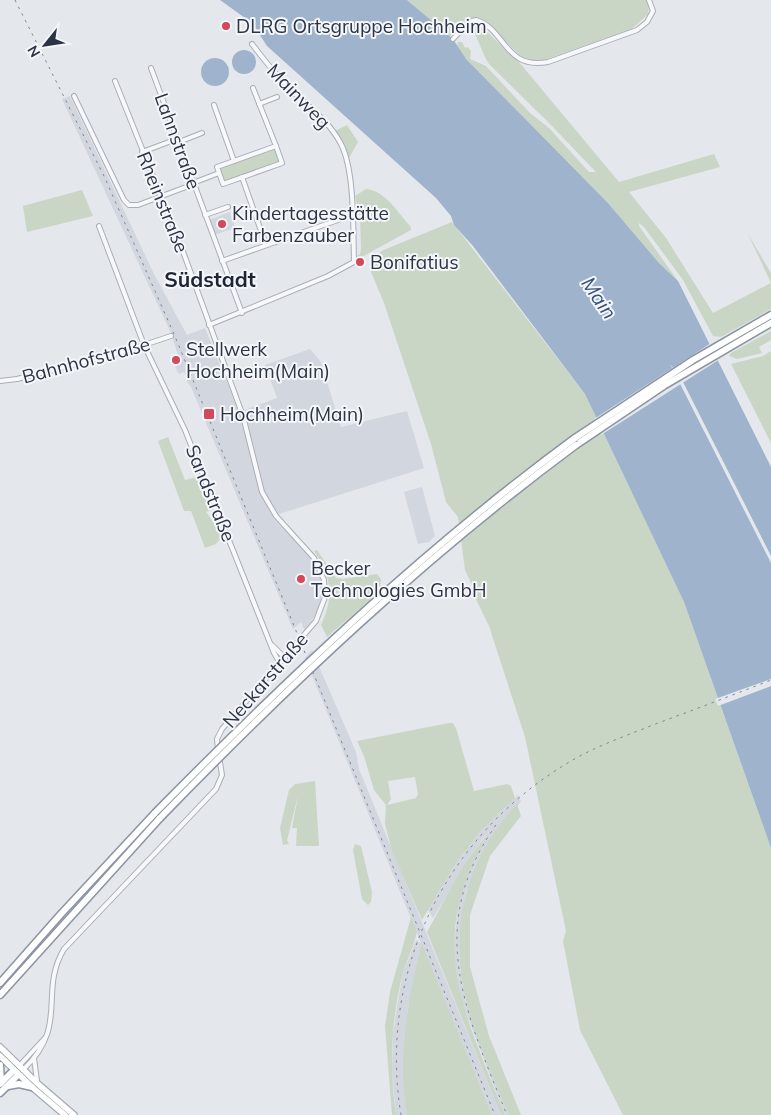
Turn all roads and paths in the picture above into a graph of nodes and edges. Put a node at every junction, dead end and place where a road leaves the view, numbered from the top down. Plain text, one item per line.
1 (649, 0) edge
2 (453, 39) dead end
3 (252, 44) dead end
4 (151, 68) dead end
5 (115, 80) dead end
6 (253, 88) dead end
7 (74, 96) dead end
8 (278, 96) dead end
9 (259, 104) junction
10 (214, 105) dead end
11 (202, 133) dead end
12 (178, 141) junction
13 (276, 146) junction
14 (142, 152) junction
15 (234, 161) junction
16 (219, 173) junction
17 (242, 177) junction
18 (194, 183) junction
19 (160, 197) junction
20 (228, 207) dead end
21 (206, 215) junction
22 (352, 215) junction
23 (99, 226) dead end
24 (266, 245) junction
25 (222, 261) junction
26 (242, 313) junction
27 (771, 315) edge
28 (769, 324) edge
29 (209, 325) junction
30 (171, 336) dead end
31 (726, 344) junction
32 (144, 345) junction
33 (0, 381) edge
34 (271, 644) junction
35 (285, 658) junction
36 (280, 663) junction
37 (158, 815) junction
38 (0, 983) edge
39 (0, 995) edge
40 (48, 1034) junction
41 (0, 1047) edge
42 (0, 1056) edge
43 (34, 1058) junction
44 (0, 1065) edge
45 (18, 1070) junction
46 (3, 1084) edge
47 (35, 1086) junction
48 (0, 1093) edge
49 (65, 1115) edge
50 (74, 1115) edge

1 - 2 street
3 - 22 street, Mainweg
4 - 12 street, Lahnstraße
5 - 14 street, Rheinstraße
6 - 9 street
7 - 19 street
8 - 9 street
9 - 13 street
10 - 15 street
11 - 12 street
12 - 14 street
12 - 18 street, Lahnstraße
13 - 15 street
13 - 17 street
14 - 19 street, Rheinstraße
15 - 16 street
16 - 17 street
16 - 18 street
17 - 24 street
18 - 19 street
18 - 21 street, Lahnstraße
19 - 29 street, Rheinstraße
20 - 21 street
21 - 25 street, Lahnstraße
22 - 24 street
22 - 26 street, Mainweg
23 - 32 street, Sandstraße
24 - 25 street
25 - 26 street, Lahnstraße
26 - 29 street, Mainweg
27 - 31 highway
28 - 31 highway
29 - 35 street, Neckarstraße
30 - 32 street, Bahnhofstraße
31 - 37 highway, bridge
32 - 33 street, Bahnhofstraße
32 - 34 street, Sandstraße
34 - 35 street, Sandstraße
34 - 36 street, Sandstraße
35 - 36 street, Neckarstraße
36 - 40 street, Neckarstraße
37 - 38 highway
37 - 39 highway
40 - 43 street, Neckarstraße
40 - 45 street
41 - 45 main road
42 - 45 main road
43 - 45 street, Neckarstraße
43 - 47 street
44 - 46 highway
45 - 46 highway
45 - 47 main road
46 - 47 highway
46 - 48 highway
47 - 49 main road
47 - 50 main road

